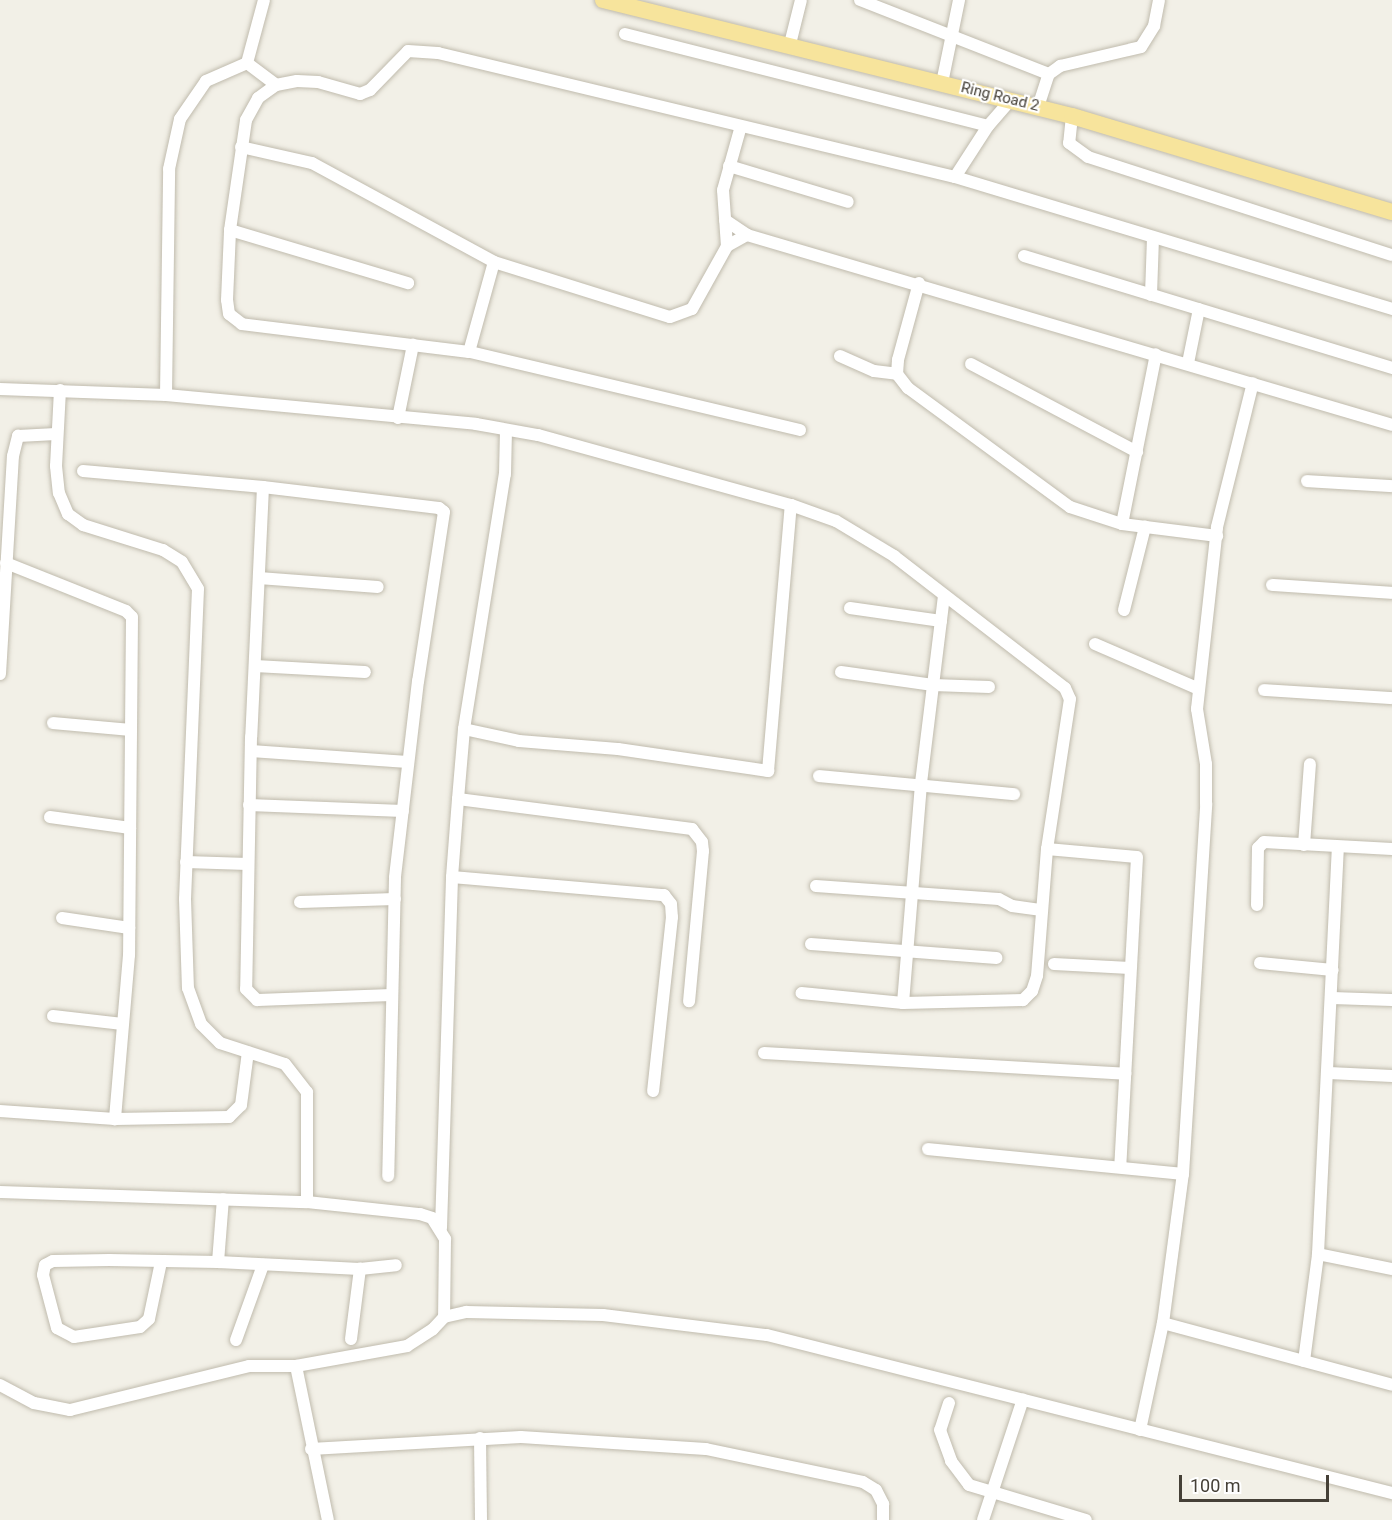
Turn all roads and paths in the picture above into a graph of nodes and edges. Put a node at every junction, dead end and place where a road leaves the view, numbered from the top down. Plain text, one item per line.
1 (264, 0) edge
2 (603, 0) edge
3 (801, 0) edge
4 (861, 0) edge
5 (959, 0) edge
6 (1158, 0) edge
7 (625, 34) dead end
8 (952, 38) junction
9 (790, 44) junction
10 (247, 63) junction
11 (1049, 74) junction
12 (942, 83) junction
13 (276, 85) junction
14 (1010, 100) junction
15 (1038, 107) junction
16 (1072, 116) junction
17 (741, 126) junction
18 (988, 126) junction
19 (241, 147) junction
20 (729, 166) junction
21 (955, 177) junction
22 (848, 202) dead end
23 (1392, 212) edge
24 (725, 220) junction
25 (230, 230) junction
26 (747, 235) junction
27 (1154, 238) junction
28 (727, 246) junction
29 (1392, 255) edge
30 (1024, 256) dead end
31 (494, 262) junction
32 (408, 283) dead end
33 (919, 283) junction
34 (1151, 295) junction
35 (1199, 309) junction
36 (1392, 309) edge
37 (414, 345) junction
38 (469, 352) junction
39 (1156, 354) junction
40 (840, 356) dead end
41 (1188, 363) junction
42 (971, 364) dead end
43 (1392, 368) edge
44 (897, 374) junction
45 (1253, 383) junction
46 (0, 389) edge
47 (60, 390) junction
48 (166, 395) junction
49 (398, 418) junction
50 (1392, 425) edge
51 (506, 430) junction
52 (800, 430) dead end
53 (56, 434) junction
54 (1137, 452) junction
55 (83, 471) dead end
56 (1307, 481) dead end
57 (1392, 486) edge
58 (263, 487) junction
59 (791, 505) junction
60 (1122, 524) junction
61 (1145, 527) junction
62 (1217, 536) junction
63 (6, 563) junction
64 (259, 578) junction
65 (1272, 585) dead end
66 (378, 587) dead end
67 (1392, 594) edge
68 (944, 595) junction
69 (850, 608) dead end
70 (1124, 610) dead end
71 (941, 621) junction
72 (1095, 644) dead end
73 (255, 666) junction
74 (365, 672) dead end
75 (841, 672) dead end
76 (0, 674) edge
77 (933, 685) junction
78 (989, 687) dead end
79 (1199, 688) junction
80 (1264, 690) dead end
81 (1392, 698) edge
82 (53, 723) dead end
83 (464, 729) junction
84 (132, 730) junction
85 (251, 751) junction
86 (408, 762) junction
87 (1310, 764) dead end
88 (819, 776) dead end
89 (921, 783) junction
90 (1014, 794) dead end
91 (458, 799) junction
92 (249, 805) junction
93 (403, 811) junction
94 (50, 817) dead end
95 (130, 828) junction
96 (1304, 845) junction
97 (1338, 848) junction
98 (1047, 849) junction
99 (1392, 849) edge
100 (186, 862) junction
101 (248, 864) junction
102 (452, 877) junction
103 (816, 886) dead end
104 (911, 891) junction
105 (395, 899) junction
106 (300, 902) dead end
107 (1257, 905) dead end
108 (1042, 910) junction
109 (62, 918) dead end
110 (129, 928) junction
111 (811, 944) dead end
112 (905, 951) junction
113 (996, 958) dead end
114 (1260, 963) dead end
115 (1054, 964) dead end
116 (1130, 968) junction
117 (1333, 970) junction
118 (801, 993) dead end
119 (392, 995) junction
120 (1332, 998) junction
121 (1392, 1000) edge
122 (689, 1001) dead end
123 (903, 1003) junction
124 (53, 1016) dead end
125 (123, 1024) junction
126 (248, 1052) junction
127 (764, 1053) dead end
128 (1329, 1073) junction
129 (1125, 1074) junction
130 (1392, 1076) edge
131 (653, 1091) dead end
132 (0, 1111) edge
133 (115, 1119) junction
134 (928, 1149) dead end
135 (1120, 1167) junction
136 (1183, 1174) junction
137 (388, 1176) dead end
138 (0, 1192) edge
139 (224, 1199) junction
140 (307, 1202) junction
141 (441, 1228) junction
142 (1318, 1254) junction
143 (161, 1262) junction
144 (218, 1262) junction
145 (396, 1264) dead end
146 (263, 1265) junction
147 (360, 1269) junction
148 (1392, 1269) edge
149 (444, 1317) junction
150 (1163, 1323) junction
151 (351, 1339) dead end
152 (236, 1340) dead end
153 (1304, 1361) junction
154 (296, 1366) junction
155 (0, 1385) edge
156 (1392, 1385) edge
157 (1023, 1398) junction
158 (949, 1403) dead end
159 (1140, 1430) junction
160 (480, 1438) junction
161 (311, 1449) junction
162 (1392, 1493) edge
163 (992, 1494) junction
164 (328, 1520) edge
165 (481, 1520) edge
166 (883, 1520) edge
167 (983, 1520) edge
168 (1086, 1520) edge

1 - 10 street
2 - 9 main road, Ring Road 2
3 - 9 street
4 - 8 street
5 - 8 street
6 - 11 street
7 - 18 street
8 - 11 street
8 - 12 street
9 - 12 main road, Ring Road 2
10 - 13 street
10 - 48 street
11 - 15 street
12 - 14 main road, Ring Road 2
13 - 17 street
13 - 19 street
14 - 15 main road, Ring Road 2
14 - 18 street
15 - 16 main road, Ring Road 2
16 - 23 main road, Ring Road 2
16 - 29 street
17 - 20 street
17 - 21 street
18 - 21 street
19 - 25 street
19 - 31 street
20 - 22 street
20 - 24 street
21 - 27 street
24 - 26 street
24 - 28 street
25 - 32 street
25 - 37 street
26 - 28 street
26 - 33 street
27 - 34 street
27 - 36 street
28 - 31 street
30 - 34 street
31 - 38 street
33 - 39 street
33 - 44 street
34 - 35 street
35 - 41 street
35 - 43 street
37 - 38 street
37 - 49 street
38 - 52 street
39 - 41 street
39 - 54 street
40 - 44 street
41 - 45 street
42 - 54 street
44 - 60 street
45 - 50 street
45 - 62 street
46 - 47 street
47 - 48 street
47 - 53 street
48 - 49 street
49 - 51 street
51 - 59 street
51 - 83 street
53 - 63 street
53 - 100 street
54 - 60 street
55 - 58 street
56 - 57 street
58 - 64 street
58 - 86 street
59 - 68 street
59 - 83 street
60 - 61 street
61 - 62 street
61 - 70 street
62 - 79 street
63 - 76 street
63 - 84 street
64 - 66 street
64 - 73 street
65 - 67 street
68 - 71 street
68 - 98 street
69 - 71 street
71 - 77 street
72 - 79 street
73 - 74 street
73 - 85 street
75 - 77 street
77 - 78 street
77 - 89 street
79 - 136 street
80 - 81 street
82 - 84 street
83 - 91 street
84 - 95 street
85 - 86 street
85 - 92 street
86 - 93 street
87 - 96 street
88 - 89 street
89 - 90 street
89 - 104 street
91 - 102 street
91 - 122 street
92 - 93 street
92 - 101 street
93 - 105 street
94 - 95 street
95 - 110 street
96 - 97 street
96 - 107 street
97 - 99 street
97 - 117 street
98 - 108 street
98 - 116 street
100 - 101 street
100 - 126 street
101 - 119 street
102 - 131 street
102 - 141 street
103 - 104 street
104 - 108 street
104 - 112 street
105 - 106 street
105 - 119 street
108 - 123 street
109 - 110 street
110 - 125 street
111 - 112 street
112 - 113 street
112 - 123 street
114 - 117 street
115 - 116 street
116 - 129 street
117 - 120 street
118 - 123 street
119 - 137 street
120 - 121 street
120 - 128 street
124 - 125 street
125 - 133 street
126 - 133 street
126 - 140 street
127 - 129 street
128 - 130 street
128 - 142 street
129 - 135 street
132 - 133 street
134 - 135 street
135 - 136 street
136 - 150 street
138 - 139 street
139 - 140 street
139 - 144 street
140 - 141 street
141 - 149 street
142 - 148 street
142 - 153 street
143 - 143 street
143 - 144 street
144 - 146 street
145 - 147 street
146 - 147 street
146 - 152 street
147 - 151 street
149 - 154 street
149 - 157 street
150 - 153 street
150 - 159 street
153 - 156 street
154 - 155 street
154 - 161 street
157 - 159 street
157 - 163 street
158 - 163 street
159 - 162 street
160 - 161 street
160 - 165 street
160 - 166 street
161 - 164 street
163 - 167 street
163 - 168 street

